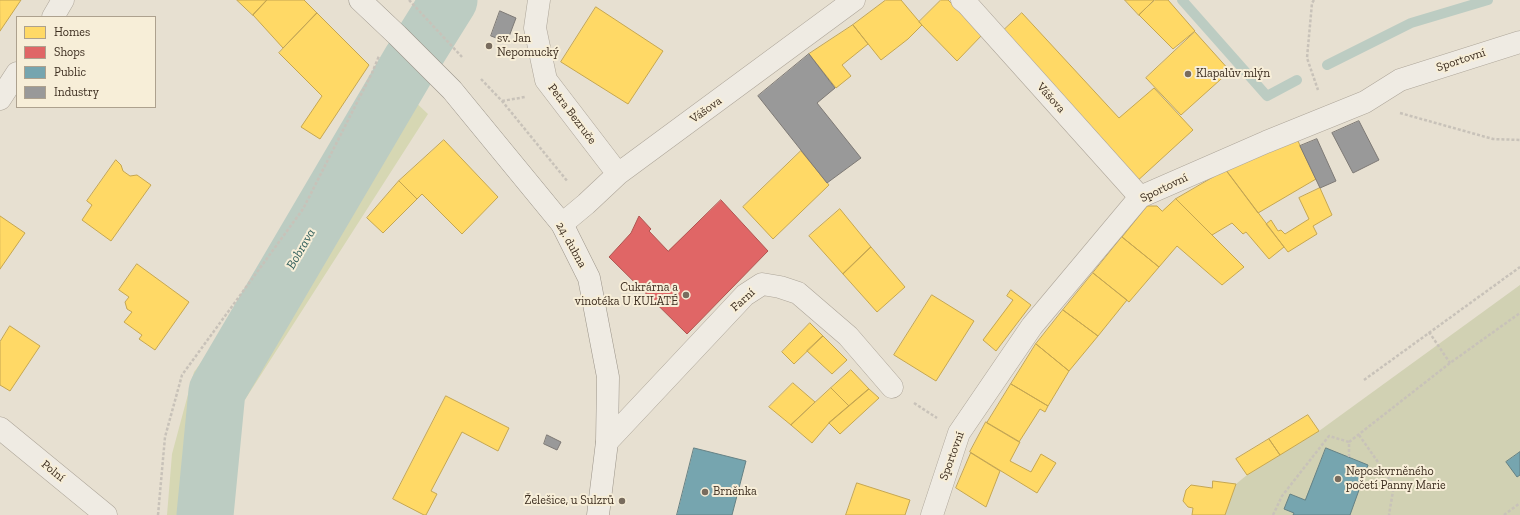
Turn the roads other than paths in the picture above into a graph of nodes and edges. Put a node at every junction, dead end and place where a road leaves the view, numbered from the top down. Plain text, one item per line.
1 (63, 0) edge
2 (540, 0) edge
3 (854, 0) edge
4 (962, 0) edge
5 (364, 1) edge
6 (53, 16) edge
7 (1520, 42) edge
8 (16, 75) edge
9 (0, 100) edge
10 (618, 174) junction
11 (1140, 197) junction
12 (562, 224) junction
13 (892, 387) road end
14 (0, 428) edge
15 (608, 442) junction
16 (106, 515) edge
17 (598, 515) edge
18 (932, 515) edge

1 - 6 street
2 - 10 street, Petra Bezruče
3 - 10 street, Vášova
4 - 11 street, Vášova
5 - 12 street, 24. dubna
7 - 11 street, Sportovní
8 - 9 street
10 - 12 street, Vášova
11 - 18 street, Sportovní
12 - 15 street, 24. dubna
13 - 15 street, Farní
14 - 16 street, Polní
15 - 17 street, 24. dubna

